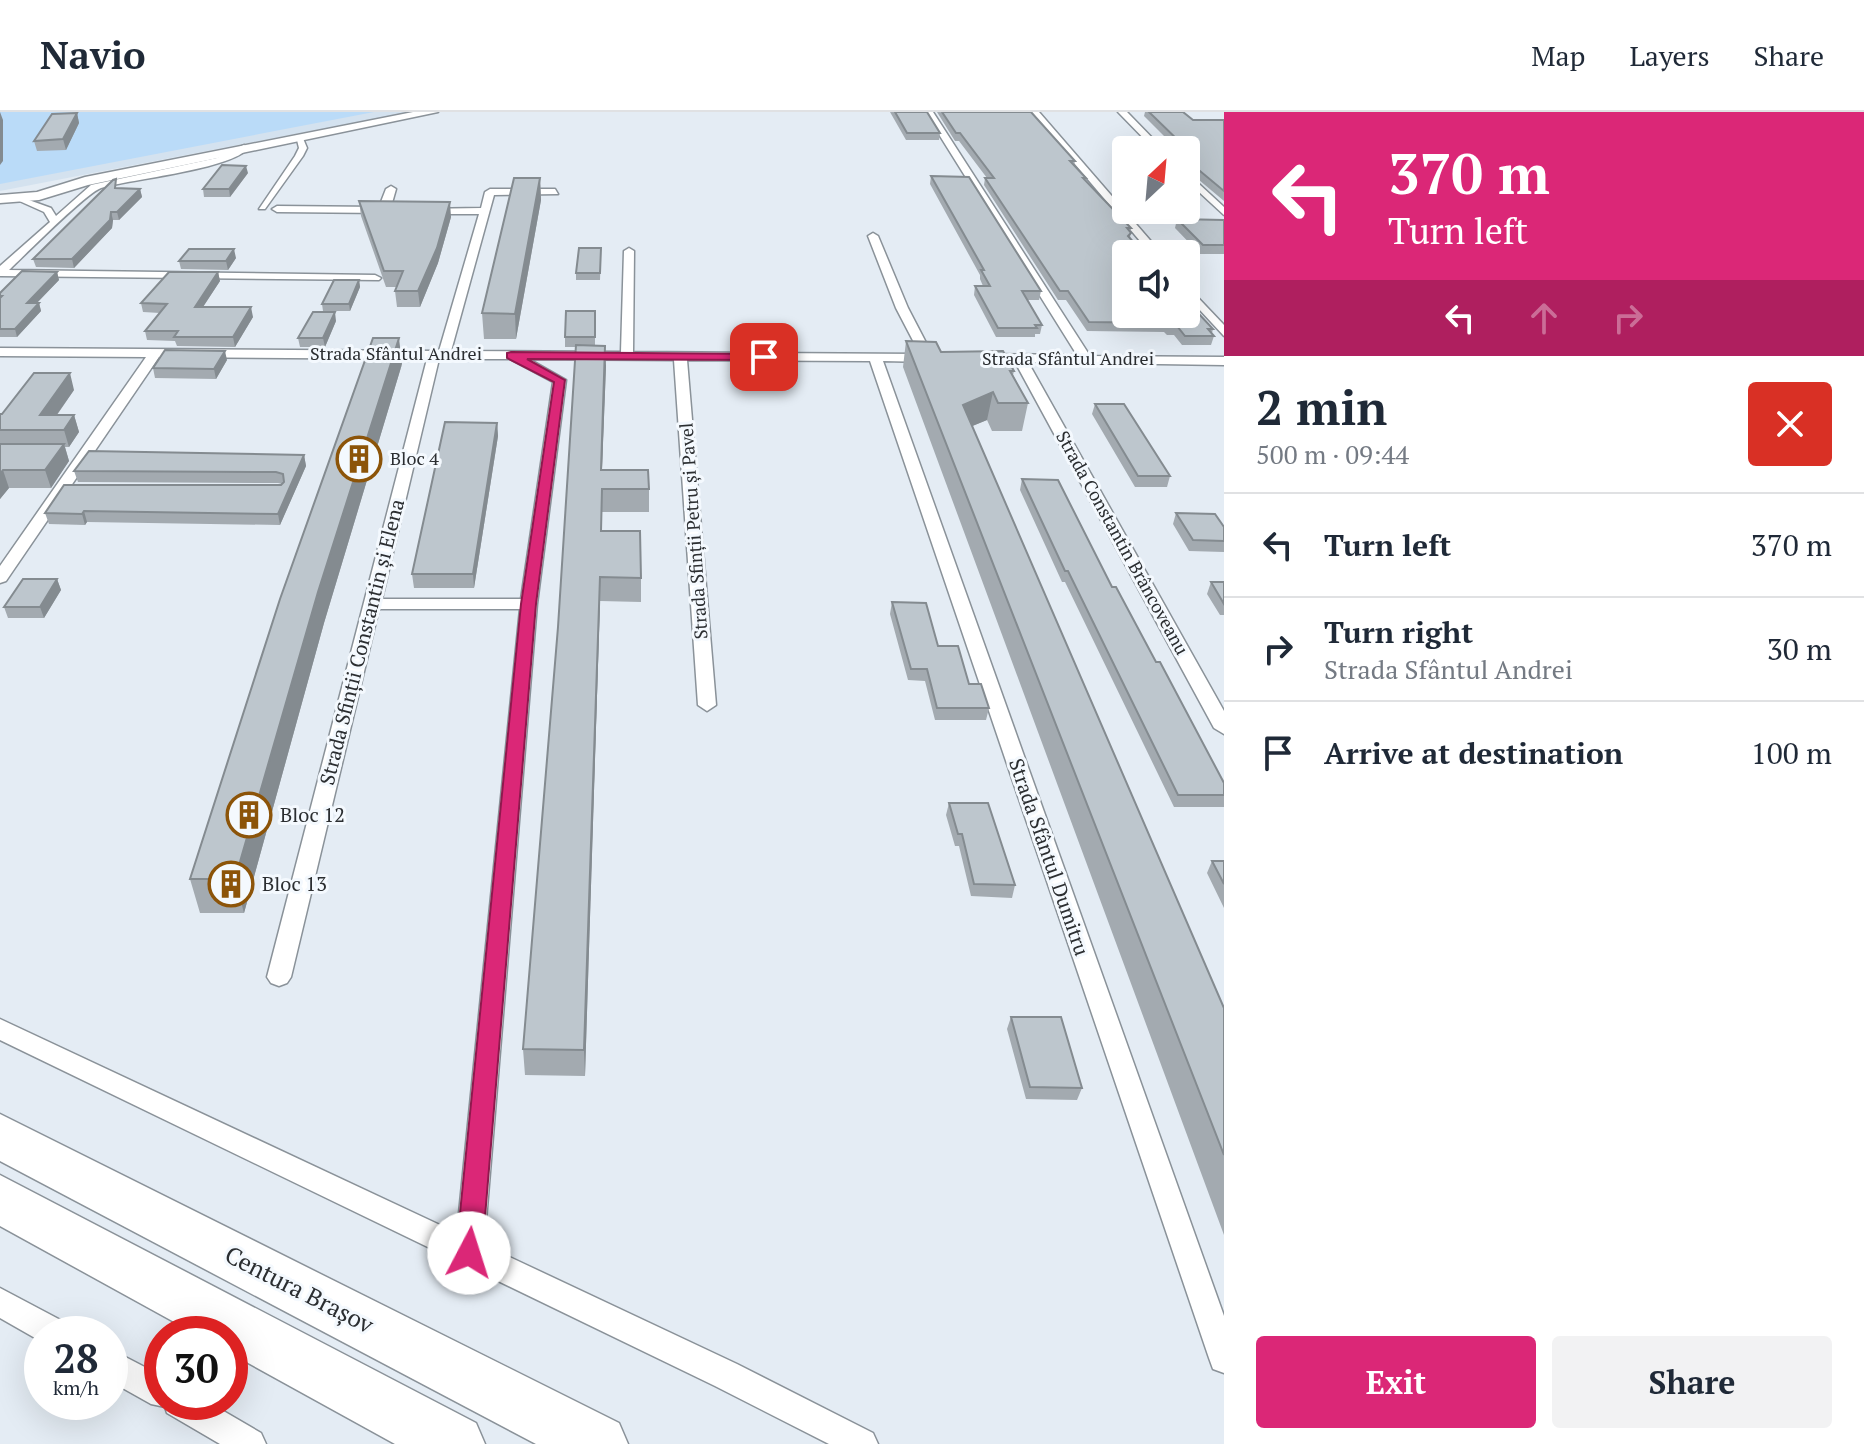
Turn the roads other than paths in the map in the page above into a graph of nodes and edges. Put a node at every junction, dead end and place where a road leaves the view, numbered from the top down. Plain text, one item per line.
1 (432, 112) edge
2 (929, 112) edge
3 (1035, 112) edge
4 (1122, 112) edge
5 (1146, 136) edge
6 (299, 138) junction
7 (244, 148) junction
8 (51, 188) junction
9 (391, 189) dead end
10 (1200, 189) edge
11 (555, 192) dead end
12 (8, 195) edge
13 (279, 205) dead end
14 (385, 205) junction
15 (262, 207) dead end
16 (48, 210) junction
17 (398, 210) edge
18 (412, 210) edge
19 (485, 211) junction
20 (1224, 212) edge
21 (54, 221) junction
22 (873, 236) dead end
23 (1145, 240) edge
24 (629, 251) dead end
25 (0, 272) edge
26 (375, 278) edge
27 (1200, 304) edge
28 (1224, 332) edge
29 (0, 352) edge
30 (155, 353) junction
31 (439, 355) junction
32 (511, 355) junction
33 (627, 356) junction
34 (680, 357) junction
35 (875, 357) junction
36 (928, 358) junction
37 (943, 358) edge
38 (958, 358) edge
39 (1085, 358) junction
40 (1020, 359) junction
41 (1224, 361) edge
42 (0, 578) edge
43 (371, 604) junction
44 (529, 604) junction
45 (707, 705) dead end
46 (1224, 728) edge
47 (279, 977) dead end
48 (0, 1029) edge
49 (0, 1136) edge
50 (0, 1199) edge
51 (469, 1253) junction
52 (0, 1302) edge
53 (25, 1316) edge
54 (1224, 1358) edge
55 (209, 1420) edge
56 (250, 1444) edge
57 (455, 1444) edge
58 (598, 1444) edge
59 (862, 1444) edge

1 - 6 main road
2 - 39 street
3 - 23 street
4 - 5 street
6 - 7 main road
6 - 15 street
7 - 8 main road
7 - 21 street
8 - 12 main road
8 - 16 street
9 - 14 street
10 - 20 street
11 - 19 street
12 - 16 street
13 - 14 street
14 - 17 street
16 - 21 street
18 - 19 street
19 - 31 street, Strada Sfinții Constantin și Elena
21 - 25 street
22 - 36 street
24 - 33 street
25 - 26 street
27 - 28 street
29 - 30 street, Strada Sfântul Andrei
30 - 31 street, Strada Sfântul Andrei
30 - 42 street
31 - 32 street, Strada Sfântul Andrei
31 - 43 street, Strada Sfinții Constantin și Elena
32 - 33 street, Strada Sfântul Andrei
32 - 44 street
33 - 34 street, Strada Sfântul Andrei
34 - 35 street, Strada Sfântul Andrei
34 - 45 street, Strada Sfinții Petru și Pavel
35 - 36 street, Strada Sfântul Andrei
35 - 54 street, Strada Sfântul Dumitru
36 - 37 street, Strada Sfântul Andrei
38 - 40 street, Strada Sfântul Andrei
39 - 40 street, Strada Sfântul Andrei
39 - 41 street, Strada Sfântul Andrei
40 - 46 street, Strada Constantin Brâncoveanu
43 - 44 street
43 - 47 street, Strada Sfinții Constantin și Elena
44 - 51 street
48 - 51 street
49 - 58 highway, Centura Brașov
50 - 57 highway
51 - 59 street
52 - 53 street
55 - 56 street

